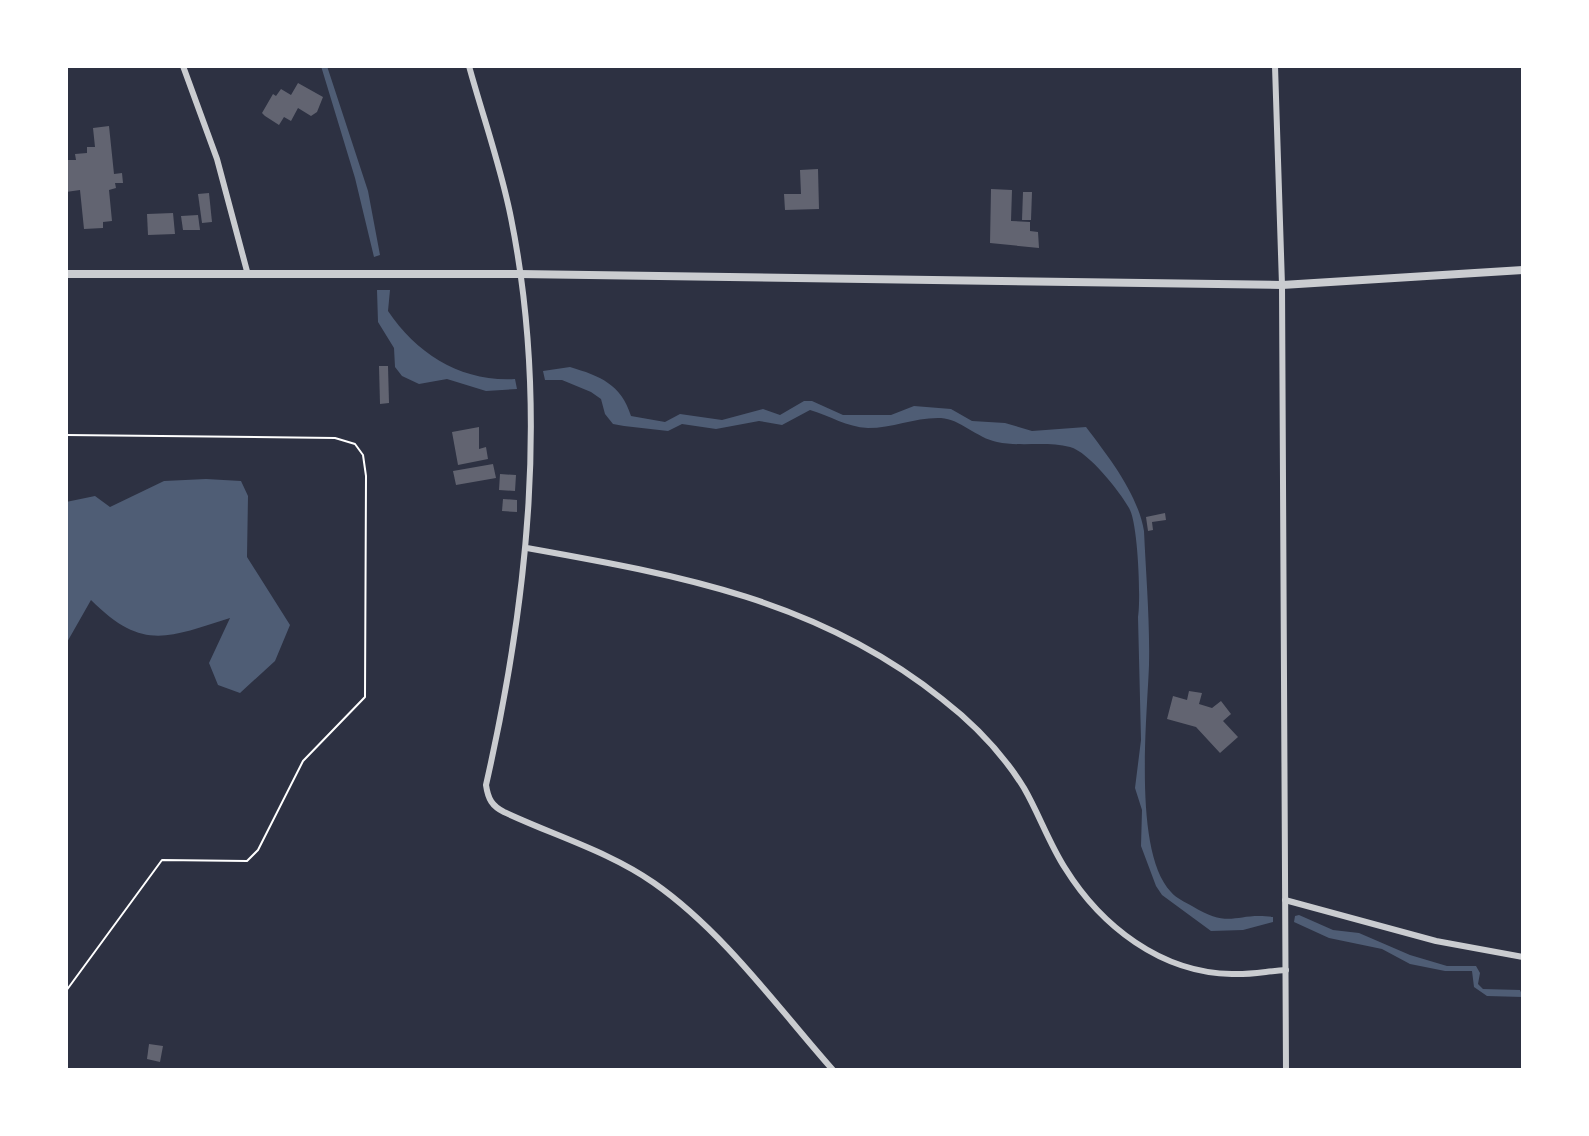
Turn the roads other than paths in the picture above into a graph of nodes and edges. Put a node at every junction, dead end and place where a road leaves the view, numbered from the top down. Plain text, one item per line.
1 (183, 66) edge
2 (469, 66) edge
3 (1275, 66) edge
4 (1523, 270) edge
5 (66, 274) edge
6 (519, 274) junction
7 (248, 275) junction
8 (1282, 285) junction
9 (527, 548) junction
10 (1285, 900) junction
11 (1523, 957) edge
12 (1286, 970) junction
13 (833, 1070) edge
14 (1286, 1070) edge

1 - 7 street
2 - 6 street
3 - 8 street
4 - 8 street
5 - 7 street
6 - 7 street
6 - 8 street
6 - 9 street
8 - 10 street
9 - 12 street
9 - 13 street
10 - 11 street
10 - 12 street
12 - 14 street

